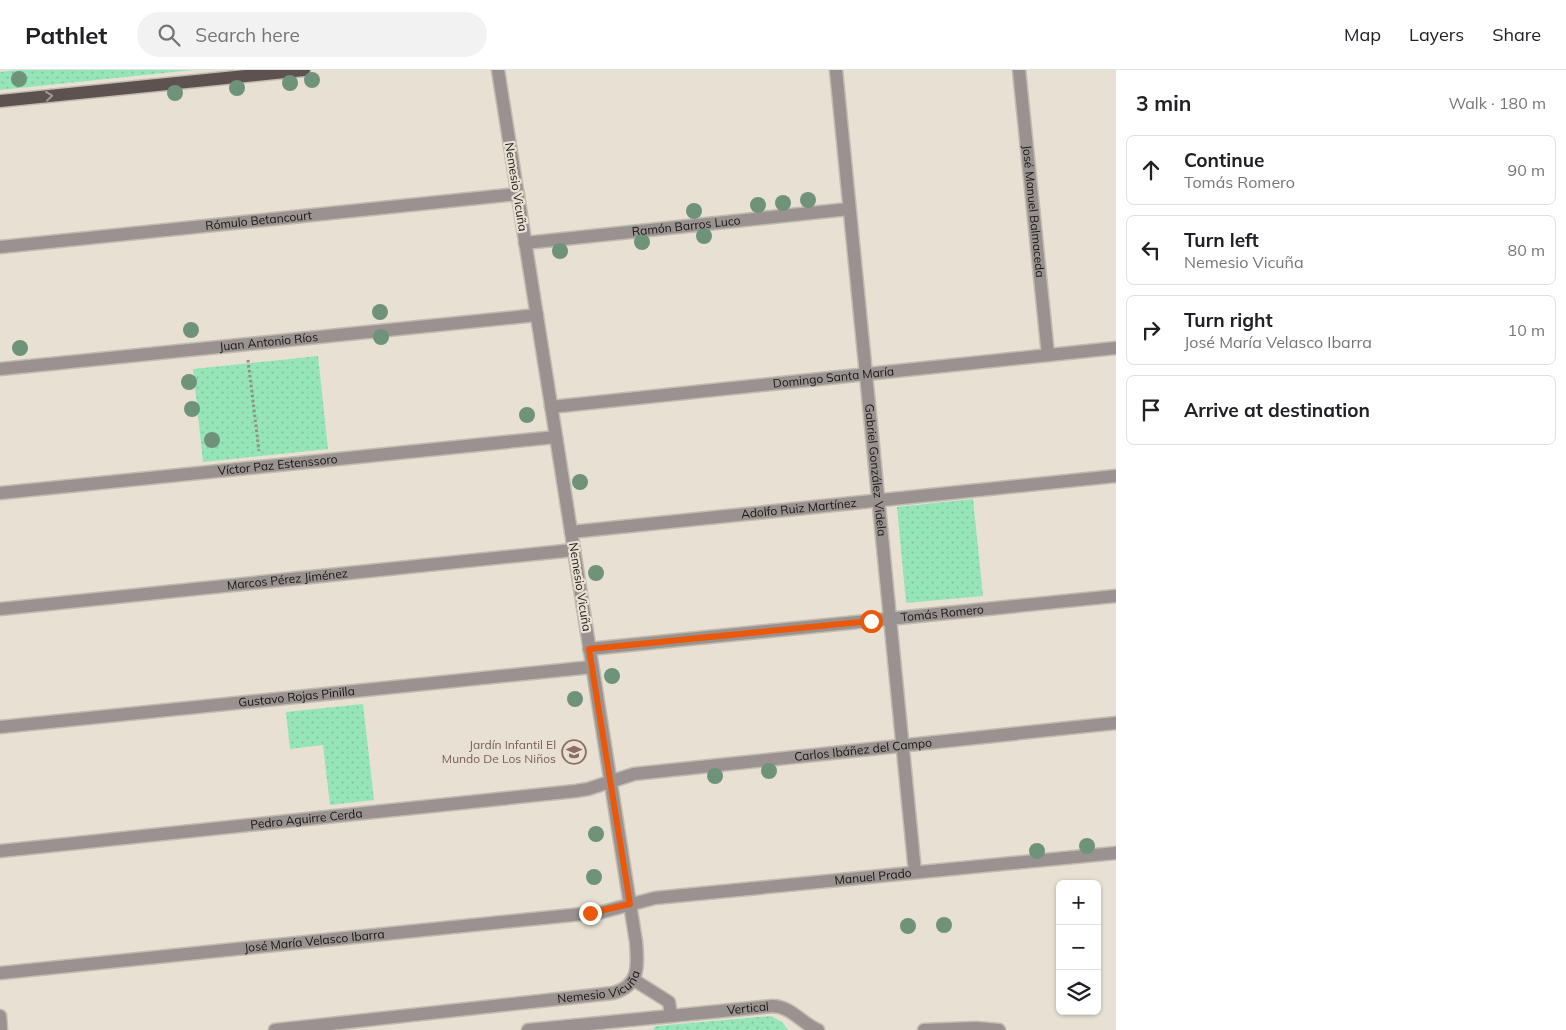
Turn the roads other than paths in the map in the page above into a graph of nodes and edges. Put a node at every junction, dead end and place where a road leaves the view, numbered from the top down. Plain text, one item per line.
1 (304, 70) edge
2 (498, 70) edge
3 (836, 70) edge
4 (1019, 70) edge
5 (0, 101) edge
6 (518, 194) junction
7 (849, 209) junction
8 (525, 243) junction
9 (0, 247) edge
10 (537, 315) junction
11 (1116, 348) edge
12 (1048, 355) junction
13 (0, 370) edge
14 (866, 374) junction
15 (551, 407) junction
16 (556, 436) junction
17 (1116, 476) edge
18 (0, 493) edge
19 (878, 500) junction
20 (571, 532) junction
21 (574, 550) junction
22 (1116, 596) edge
23 (0, 609) edge
24 (890, 619) junction
25 (589, 649) junction
26 (592, 667) junction
27 (1116, 723) edge
28 (0, 727) edge
29 (902, 746) junction
30 (610, 782) junction
31 (0, 850) edge
32 (1116, 852) edge
33 (915, 872) junction
34 (630, 904) junction
35 (0, 973) edge
36 (634, 980) junction
37 (0, 1016) edge
38 (671, 1016) junction
39 (633, 1025) edge
40 (1, 1030) edge
41 (275, 1030) edge
42 (528, 1030) edge
43 (818, 1030) edge
44 (924, 1030) edge
45 (998, 1030) edge

5 -> 1 main road
2 - 6 street, Nemesio Vicuña
3 - 7 street, Gabriel González Videla
4 - 12 street, José Manuel Balmaceda
6 - 8 street, Nemesio Vicuña
6 - 9 street, Rómulo Betancourt
7 - 8 street, Ramón Barros Luco
7 - 14 street, Gabriel González Videla
8 - 10 street, Nemesio Vicuña
10 - 13 street, Juan Antonio Ríos
10 - 15 street, Nemesio Vicuña
11 - 12 street, Domingo Santa María
12 - 14 street, Domingo Santa María
14 - 15 street, Domingo Santa María
14 - 19 street, Gabriel González Videla
15 - 16 street, Nemesio Vicuña
16 - 18 street, Víctor Paz Estenssoro
16 - 20 street, Nemesio Vicuña
17 - 19 street, Adolfo Ruiz Martínez
19 - 20 street, Adolfo Ruiz Martínez
19 - 24 street, Gabriel González Videla
20 - 21 street, Nemesio Vicuña
21 - 23 street, Marcos Pérez Jiménez
21 - 25 street, Nemesio Vicuña
22 - 24 street, Tomás Romero
24 - 25 street, Tomás Romero
24 - 29 street, Gabriel González Videla
25 - 26 street, Nemesio Vicuña
26 - 28 street, Gustavo Rojas Pinilla
26 - 30 street, Nemesio Vicuña
27 - 29 street, Carlos Ibáñez del Campo
29 - 30 street, Carlos Ibáñez del Campo
29 - 33 street, Gabriel González Videla
30 - 31 street, Pedro Aguirre Cerda
30 - 34 street, Nemesio Vicuña
32 - 33 street, Manuel Prado
33 - 34 street, Manuel Prado
34 - 35 street, José María Velasco Ibarra
34 - 36 street, Nemesio Vicuña
36 - 38 street
36 - 41 street, Nemesio Vicuña
37 - 40 street
38 - 39 street, Vertical
38 - 43 street, Vertical
39 - 42 street, Vertical
44 - 45 street

